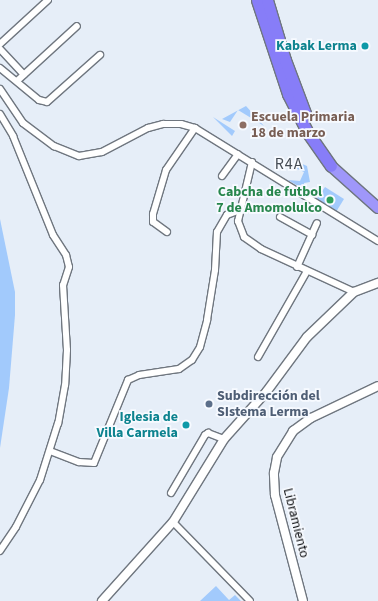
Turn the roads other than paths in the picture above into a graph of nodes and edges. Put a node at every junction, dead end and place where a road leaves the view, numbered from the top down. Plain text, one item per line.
1 (48, 0) edge
2 (257, 0) edge
3 (267, 0) edge
4 (77, 26) dead end
5 (0, 44) edge
6 (0, 49) edge
7 (100, 55) dead end
8 (0, 68) edge
9 (24, 75) junction
10 (17, 82) junction
11 (0, 89) edge
12 (0, 114) edge
13 (195, 128) junction
14 (238, 154) junction
15 (252, 162) junction
16 (331, 166) junction
17 (222, 176) dead end
18 (378, 208) edge
19 (240, 210) junction
20 (280, 216) dead end
21 (317, 223) dead end
22 (167, 232) dead end
23 (312, 235) junction
24 (378, 241) edge
25 (297, 267) junction
26 (307, 271) junction
27 (378, 283) edge
28 (354, 292) junction
29 (258, 357) dead end
30 (378, 386) edge
31 (224, 439) junction
32 (50, 451) junction
33 (171, 493) dead end
34 (174, 522) junction
35 (0, 552) edge
36 (102, 601) edge
37 (250, 601) edge
38 (303, 601) edge

1 - 5 street
2 - 16 highway
3 - 16 highway
4 - 9 street
6 - 9 street
7 - 10 street
8 - 10 street
9 - 10 street
11 - 13 street
12 - 32 street
13 - 14 street
13 - 22 street
14 - 15 street
14 - 17 street
15 - 19 street
15 - 24 street
16 - 18 highway
19 - 25 street
19 - 32 street
20 - 23 street
21 - 23 street
23 - 25 street
25 - 26 street
26 - 28 street
26 - 29 street
27 - 28 main road
28 - 31 main road
30 - 38 main road, Libramiento
31 - 33 street
31 - 34 main road
32 - 35 street
34 - 36 main road
34 - 37 street

